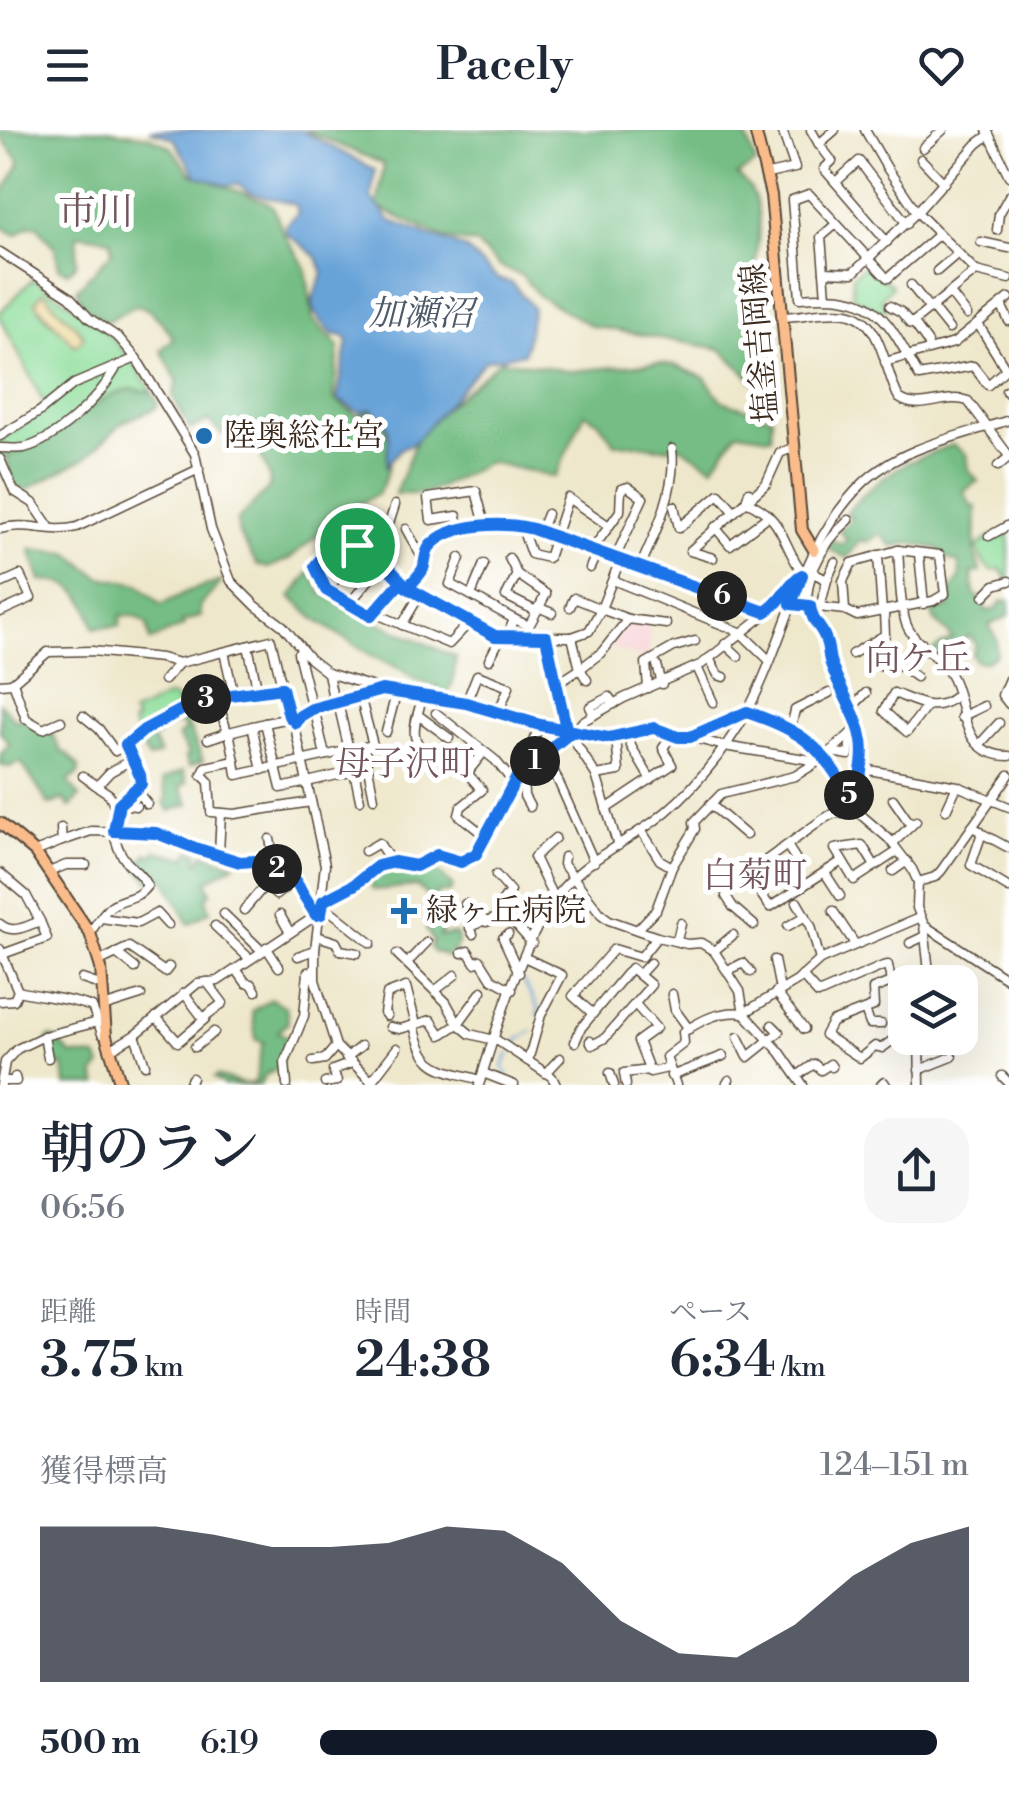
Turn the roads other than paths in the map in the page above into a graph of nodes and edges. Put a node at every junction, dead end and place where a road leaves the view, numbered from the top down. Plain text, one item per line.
1 (755, 130) edge
2 (782, 130) edge
3 (811, 130) edge
4 (835, 130) edge
5 (944, 130) edge
6 (870, 132) edge
7 (988, 133) edge
8 (819, 144) junction
9 (922, 148) dead end
10 (921, 159) dead end
11 (768, 174) junction
12 (1009, 176) edge
13 (836, 182) junction
14 (944, 184) junction
15 (1009, 196) edge
16 (918, 212) junction
17 (836, 224) junction
18 (906, 224) junction
19 (997, 230) dead end
20 (939, 234) junction
21 (887, 242) junction
22 (981, 242) dead end
23 (1009, 248) edge
24 (0, 252) edge
25 (958, 253) junction
26 (868, 259) junction
27 (976, 271) junction
28 (824, 272) junction
29 (937, 272) dead end
30 (1009, 279) edge
31 (911, 286) dead end
32 (950, 293) junction
33 (826, 296) junction
34 (1009, 298) edge
35 (1001, 305) junction
36 (890, 306) dead end
37 (931, 308) junction
38 (967, 315) dead end
39 (783, 317) junction
40 (1009, 321) edge
41 (913, 322) junction
42 (978, 324) junction
43 (949, 329) dead end
44 (928, 342) dead end
45 (908, 356) junction
46 (136, 358) junction
47 (884, 362) junction
48 (114, 370) junction
49 (1009, 420) edge
50 (986, 428) junction
51 (0, 436) edge
52 (795, 447) junction
53 (0, 448) edge
54 (672, 449) dead end
55 (1009, 456) edge
56 (0, 459) edge
57 (998, 466) dead end
58 (199, 469) junction
59 (748, 497) junction
60 (395, 505) dead end
61 (674, 506) dead end
62 (734, 510) junction
63 (548, 514) dead end
64 (767, 517) junction
65 (850, 520) dead end
66 (485, 525) junction
67 (1009, 525) edge
68 (609, 526) junction
69 (715, 527) junction
70 (50, 528) junction
71 (360, 528) dead end
72 (527, 528) junction
73 (406, 529) dead end
74 (0, 530) edge
75 (461, 531) junction
76 (540, 532) junction
77 (553, 536) junction
78 (989, 536) dead end
79 (362, 547) junction
80 (814, 550) junction
81 (898, 550) junction
82 (594, 551) junction
83 (919, 554) junction
84 (878, 555) junction
85 (460, 558) dead end
86 (509, 558) dead end
87 (713, 558) dead end
88 (618, 559) junction
89 (424, 561) junction
90 (835, 562) dead end
91 (382, 563) junction
92 (484, 564) dead end
93 (640, 567) junction
94 (590, 568) dead end
95 (517, 574) junction
96 (806, 574) junction
97 (613, 580) junction
98 (827, 580) junction
99 (1009, 581) edge
100 (0, 584) edge
101 (404, 586) junction
102 (326, 590) junction
103 (471, 596) junction
104 (984, 596) dead end
105 (418, 598) dead end
106 (348, 604) junction
107 (791, 604) junction
108 (924, 604) junction
109 (810, 606) junction
110 (903, 606) junction
111 (570, 607) dead end
112 (820, 608) junction
113 (537, 609) junction
114 (601, 610) junction
115 (845, 610) junction
116 (0, 612) edge
117 (765, 612) junction
118 (883, 612) junction
119 (374, 613) junction
120 (552, 613) dead end
121 (514, 619) junction
122 (628, 619) junction
123 (470, 623) junction
124 (666, 624) dead end
125 (402, 625) junction
126 (740, 632) junction
127 (504, 637) junction
128 (546, 637) junction
129 (572, 637) junction
130 (696, 641) dead end
131 (725, 644) junction
132 (923, 644) junction
133 (248, 646) junction
134 (300, 651) junction
135 (224, 652) junction
136 (852, 654) dead end
137 (738, 656) dead end
138 (276, 658) junction
139 (710, 658) junction
140 (768, 659) junction
141 (489, 660) dead end
142 (679, 661) dead end
143 (180, 664) junction
144 (657, 666) dead end
145 (879, 666) dead end
146 (697, 668) junction
147 (904, 668) junction
148 (580, 669) junction
149 (328, 672) junction
150 (683, 674) junction
151 (916, 677) dead end
152 (724, 678) dead end
153 (1009, 679) edge
154 (164, 680) dead end
155 (587, 680) dead end
156 (13, 682) junction
157 (0, 684) edge
158 (556, 684) junction
159 (618, 684) dead end
160 (662, 684) junction
161 (282, 688) junction
162 (648, 688) junction
163 (382, 690) junction
164 (258, 692) junction
165 (829, 692) dead end
166 (396, 694) junction
167 (866, 694) dead end
168 (234, 696) junction
169 (360, 696) junction
170 (956, 696) junction
171 (217, 698) junction
172 (624, 698) junction
173 (422, 699) junction
174 (791, 699) dead end
175 (713, 702) dead end
176 (336, 703) junction
177 (466, 703) junction
178 (1009, 704) edge
179 (927, 706) junction
180 (984, 706) dead end
181 (313, 708) junction
182 (851, 708) junction
183 (796, 710) junction
184 (747, 712) junction
185 (436, 713) dead end
186 (498, 713) junction
187 (418, 715) junction
188 (83, 716) dead end
189 (961, 717) junction
190 (293, 720) junction
191 (61, 721) dead end
192 (265, 723) junction
193 (999, 723) dead end
194 (540, 725) junction
195 (860, 725) junction
196 (252, 726) junction
197 (791, 728) junction
198 (571, 730) junction
199 (228, 732) junction
200 (386, 732) dead end
201 (630, 733) junction
202 (850, 734) junction
203 (672, 735) junction
204 (616, 737) junction
205 (690, 737) junction
206 (449, 738) dead end
207 (208, 739) dead end
208 (980, 744) junction
209 (126, 745) junction
210 (727, 746) junction
211 (364, 747) junction
212 (349, 750) junction
213 (482, 754) junction
214 (548, 754) junction
215 (326, 755) junction
216 (432, 756) dead end
217 (1009, 756) edge
218 (826, 758) junction
219 (605, 759) dead end
220 (133, 760) junction
221 (235, 761) junction
222 (302, 761) junction
223 (276, 767) junction
224 (368, 768) junction
225 (262, 770) junction
226 (523, 770) junction
227 (869, 770) dead end
228 (354, 771) junction
229 (607, 773) junction
230 (596, 775) junction
231 (1009, 775) edge
232 (83, 776) dead end
233 (202, 776) junction
234 (651, 780) junction
235 (189, 781) dead end
236 (307, 782) junction
237 (513, 782) junction
238 (97, 786) junction
239 (957, 786) junction
240 (136, 790) junction
241 (374, 798) dead end
242 (893, 799) dead end
243 (990, 799) junction
244 (360, 800) dead end
245 (852, 800) junction
246 (312, 802) junction
247 (147, 804) dead end
248 (710, 804) junction
249 (136, 806) dead end
250 (118, 807) junction
251 (530, 807) dead end
252 (1009, 807) edge
253 (606, 809) junction
254 (946, 810) dead end
255 (857, 811) junction
256 (221, 813) junction
257 (0, 823) edge
258 (972, 826) junction
259 (61, 828) dead end
260 (641, 830) junction
261 (114, 831) junction
262 (981, 833) junction
263 (484, 835) junction
264 (746, 835) dead end
265 (555, 838) dead end
266 (270, 839) dead end
267 (62, 841) junction
268 (618, 846) junction
269 (788, 846) junction
270 (896, 847) junction
271 (1009, 848) edge
272 (365, 851) dead end
273 (34, 852) junction
274 (219, 853) junction
275 (564, 857) dead end
276 (842, 861) junction
277 (907, 861) junction
278 (391, 862) junction
279 (594, 862) junction
280 (86, 865) dead end
281 (876, 866) junction
282 (672, 867) junction
283 (276, 869) junction
284 (893, 871) dead end
285 (48, 872) junction
286 (984, 872) junction
287 (0, 873) edge
288 (825, 873) junction
289 (772, 874) dead end
290 (496, 875) dead end
291 (574, 877) junction
292 (295, 880) junction
293 (918, 882) junction
294 (977, 883) dead end
295 (1008, 889) edge
296 (760, 894) dead end
297 (840, 896) dead end
298 (554, 899) junction
299 (797, 902) dead end
300 (465, 904) dead end
301 (321, 909) junction
302 (244, 910) dead end
303 (833, 911) dead end
304 (224, 914) dead end
305 (507, 914) junction
306 (280, 915) dead end
307 (806, 916) junction
308 (101, 918) junction
309 (484, 920) junction
310 (922, 922) junction
311 (36, 923) junction
312 (681, 923) dead end
313 (0, 924) edge
314 (754, 925) dead end
315 (168, 926) dead end
316 (215, 926) dead end
317 (788, 926) dead end
318 (638, 929) junction
319 (290, 931) junction
320 (90, 933) junction
321 (473, 934) dead end
322 (508, 934) dead end
323 (733, 935) dead end
324 (0, 936) edge
325 (317, 936) junction
326 (712, 936) dead end
327 (924, 936) junction
328 (657, 937) junction
329 (815, 938) junction
330 (677, 940) junction
331 (427, 942) dead end
332 (532, 942) junction
333 (910, 942) dead end
334 (371, 943) dead end
335 (703, 944) junction
336 (855, 944) junction
337 (802, 945) dead end
338 (264, 948) junction
339 (315, 950) junction
340 (714, 951) junction
341 (1, 953) edge
342 (116, 953) junction
343 (357, 953) dead end
344 (462, 953) dead end
345 (397, 954) dead end
346 (590, 954) dead end
347 (298, 956) dead end
348 (250, 958) junction
349 (526, 958) junction
350 (774, 960) dead end
351 (820, 960) junction
352 (100, 961) junction
353 (407, 963) junction
354 (650, 963) dead end
355 (600, 964) junction
356 (927, 965) edge
357 (888, 966) edge
358 (170, 967) dead end
359 (279, 967) dead end
360 (134, 968) dead end
361 (236, 969) junction
362 (729, 970) junction
363 (314, 971) junction
364 (751, 972) dead end
365 (519, 973) junction
366 (639, 975) junction
367 (0, 976) edge
368 (12, 976) junction
369 (455, 976) dead end
370 (802, 976) junction
371 (82, 979) dead end
372 (1009, 980) edge
373 (207, 982) junction
374 (888, 983) edge
375 (103, 986) junction
376 (256, 990) dead end
377 (436, 990) junction
378 (512, 990) junction
379 (482, 991) dead end
380 (778, 991) junction
381 (17, 993) junction
382 (184, 993) junction
383 (672, 994) dead end
384 (141, 995) dead end
385 (0, 1000) edge
386 (888, 1000) dead end
387 (874, 1002) junction
388 (635, 1004) junction
389 (14, 1006) dead end
390 (840, 1006) dead end
391 (103, 1007) junction
392 (865, 1010) junction
393 (592, 1013) junction
394 (744, 1013) junction
395 (384, 1014) dead end
396 (156, 1017) junction
397 (846, 1017) junction
398 (204, 1019) junction
399 (98, 1022) junction
400 (458, 1024) junction
401 (881, 1024) dead end
402 (415, 1025) junction
403 (772, 1025) dead end
404 (390, 1027) dead end
405 (689, 1028) junction
406 (804, 1030) dead end
407 (56, 1032) junction
408 (135, 1034) junction
409 (44, 1036) junction
410 (106, 1036) junction
411 (738, 1037) dead end
412 (535, 1038) junction
413 (494, 1040) junction
414 (545, 1040) dead end
415 (770, 1040) junction
416 (575, 1042) dead end
417 (62, 1044) dead end
418 (888, 1044) edge
419 (592, 1045) dead end
420 (336, 1046) junction
421 (362, 1046) dead end
422 (195, 1048) dead end
423 (397, 1048) dead end
424 (110, 1050) junction
425 (919, 1055) edge
426 (722, 1056) dead end
427 (952, 1056) dead end
428 (48, 1058) dead end
429 (560, 1058) dead end
430 (314, 1061) dead end
431 (349, 1061) junction
432 (528, 1061) junction
433 (145, 1065) dead end
434 (832, 1067) dead end
435 (650, 1070) junction
436 (919, 1070) junction
437 (546, 1073) junction
438 (610, 1073) dead end
439 (2, 1076) edge
440 (671, 1076) edge
441 (16, 1077) dead end
442 (481, 1079) edge
443 (800, 1081) edge
444 (325, 1083) edge
445 (373, 1083) edge
446 (554, 1084) edge
447 (121, 1085) edge
448 (288, 1085) edge
449 (514, 1085) edge
450 (614, 1085) edge
451 (626, 1085) edge
452 (920, 1085) edge

1 - 11 main road, 塩釜吉岡線
2 - 11 street
3 - 8 street
4 - 8 street
5 - 9 street
6 - 16 street
7 - 12 street
7 - 14 street
8 - 13 street
10 - 14 street
11 - 39 main road, 塩釜吉岡線
13 - 18 street
13 - 21 street
14 - 16 street
15 - 19 street
16 - 18 street
16 - 20 street
17 - 26 street
17 - 28 street
17 - 33 street
18 - 21 street
20 - 25 street
20 - 26 street
21 - 26 street
22 - 23 street
24 - 46 street
25 - 27 street
25 - 29 street
26 - 28 street
27 - 30 street
27 - 32 street
28 - 33 street
31 - 37 street
32 - 37 street
32 - 38 street
33 - 45 street
34 - 35 street
35 - 40 street
35 - 42 street
36 - 41 street
37 - 41 street
37 - 43 street
39 - 47 street
39 - 52 main road, 塩釜吉岡線
41 - 44 street
42 - 45 street
42 - 45 street
45 - 47 street
46 - 48 street
46 - 58 street
47 - 50 street
48 - 51 street
48 - 53 street
49 - 50 street
50 - 55 street
50 - 80 street
52 - 59 street
52 - 80 main road, 塩釜吉岡線
54 - 93 street
55 - 57 street
56 - 70 street
58 - 70 street
58 - 134 street
59 - 62 street
59 - 64 street
60 - 79 street
61 - 62 street
62 - 69 street
63 - 76 street
64 - 69 street
64 - 96 street
65 - 96 street
66 - 72 street
66 - 75 street
66 - 75 street
67 - 78 street
68 - 77 street
68 - 82 street
68 - 88 street
69 - 87 street
70 - 74 street
71 - 79 street
72 - 76 street
72 - 77 street
73 - 89 street
75 - 89 street
76 - 77 street
77 - 82 street
79 - 91 street
79 - 102 street
79 - 102 street
80 - 96 street
81 - 83 street
81 - 84 street
81 - 110 street
82 - 88 street
82 - 94 street
83 - 108 street
83 - 108 street
84 - 115 street
84 - 118 street
85 - 103 street
86 - 95 street
88 - 93 street
88 - 97 street
89 - 101 street
90 - 98 street
91 - 101 street
91 - 106 street
92 - 103 street
93 - 117 street
95 - 113 street
95 - 113 street
96 - 98 street
96 - 107 street
96 - 109 street
96 - 117 street
97 - 114 street
97 - 126 street
98 - 112 street
99 - 104 street
100 - 116 street
101 - 119 street
101 - 123 street
102 - 106 street
103 - 121 street
105 - 125 street
106 - 119 street
107 - 109 street
107 - 140 street
108 - 110 street
109 - 112 street
109 - 182 street
110 - 118 street
110 - 132 street
111 - 114 street
112 - 115 street
113 - 120 street
113 - 121 street
114 - 122 street
114 - 129 street
115 - 118 street
117 - 126 street
118 - 136 street
119 - 125 street
121 - 127 street
122 - 124 street
122 - 148 street
123 - 125 street
123 - 127 street
126 - 131 street
126 - 140 street
127 - 128 street
127 - 141 street
128 - 129 street
128 - 158 street
129 - 148 street
130 - 162 street
131 - 137 street
131 - 139 street
132 - 147 street
132 - 170 street
133 - 135 street
133 - 138 street
133 - 164 street
134 - 138 street
134 - 149 street
134 - 181 street
135 - 143 street
135 - 168 street
138 - 161 street
139 - 146 street
139 - 152 street
140 - 184 street
142 - 150 street
143 - 154 street
143 - 156 street
144 - 160 street
145 - 147 street
146 - 150 street
146 - 175 street
147 - 151 street
148 - 155 street
148 - 158 street
149 - 163 street
149 - 176 street
150 - 160 street
153 - 178 street
156 - 157 street
156 - 191 street
158 - 198 street
159 - 172 street
160 - 162 street
161 - 164 street
161 - 190 street
162 - 172 street
163 - 166 street
163 - 169 street
164 - 168 street
165 - 183 street
166 - 173 street
166 - 200 street
167 - 182 street
168 - 171 street
169 - 176 street
169 - 211 street
170 - 179 street
170 - 189 street
171 - 199 street
171 - 209 street
172 - 198 street
173 - 177 street
173 - 187 street
174 - 183 street
176 - 181 street
176 - 212 street
177 - 186 street
177 - 186 street
179 - 179 street
180 - 189 street
181 - 190 street
181 - 215 street
182 - 195 street
183 - 197 street
184 - 197 street
184 - 205 street
184 - 210 street
185 - 213 street
186 - 194 street
187 - 206 street
187 - 216 street
188 - 209 street
189 - 208 street
190 - 192 street
190 - 222 street
192 - 196 street
192 - 223 street
193 - 208 street
194 - 198 street
194 - 214 street
195 - 202 street
195 - 245 street
196 - 199 street
196 - 225 street
197 - 218 street
198 - 204 street
198 - 214 street
198 - 230 street
199 - 207 street
199 - 221 street
201 - 203 street
201 - 204 street
201 - 234 street
202 - 218 street
202 - 218 street
203 - 205 street
203 - 234 street
204 - 229 street
205 - 210 street
208 - 217 street
209 - 220 street
210 - 218 street
210 - 260 street
211 - 212 street
211 - 224 street
212 - 215 street
213 - 237 street
213 - 263 street
214 - 226 street
214 - 279 street
215 - 222 street
218 - 245 street
218 - 248 street
219 - 229 street
220 - 238 street
220 - 240 street
221 - 225 street
221 - 233 street
222 - 223 street
222 - 236 street
223 - 225 street
223 - 236 street
224 - 228 street
224 - 241 street
226 - 237 street
226 - 251 street
227 - 239 street
228 - 236 street
228 - 244 street
229 - 230 street
230 - 253 street
231 - 243 street
232 - 238 street
233 - 235 street
233 - 256 street
234 - 253 street
236 - 246 street
237 - 263 street
238 - 250 street
239 - 243 street
239 - 254 street
240 - 247 street
240 - 250 street
242 - 270 street
243 - 252 street
243 - 258 street
245 - 255 street
246 - 256 street
246 - 301 street
248 - 264 street
248 - 282 street
249 - 250 street
250 - 261 street
253 - 268 street
255 - 269 street
255 - 270 street
256 - 274 street
257 - 273 main road
258 - 262 street
258 - 293 street
259 - 267 street
260 - 268 street
260 - 282 street
261 - 267 street
261 - 274 street
261 - 308 street
262 - 271 street
262 - 286 street
263 - 278 street
265 - 298 street
266 - 283 street
267 - 273 street
268 - 279 street
269 - 289 street
269 - 314 street
270 - 277 street
270 - 281 street
272 - 278 street
273 - 285 main road
274 - 283 street
275 - 291 street
276 - 281 street
276 - 281 street
276 - 288 street
277 - 284 street
277 - 293 street
278 - 301 street
279 - 291 street
280 - 285 street
282 - 318 street
283 - 292 street
285 - 320 main road
286 - 294 street
286 - 295 street
287 - 311 street
288 - 296 street
288 - 297 street
290 - 305 street
291 - 298 street
291 - 318 street
292 - 301 street
292 - 302 street
293 - 310 street
298 - 332 street
299 - 307 street
300 - 309 street
301 - 319 street
301 - 325 street
301 - 334 street
303 - 336 street
304 - 338 street
305 - 309 street
305 - 332 street
306 - 319 street
307 - 317 street
307 - 329 street
308 - 315 street
308 - 320 street
309 - 321 street
310 - 327 street
310 - 336 street
310 - 372 street
311 - 313 street
311 - 324 street
311 - 341 street
312 - 330 street
316 - 348 street
318 - 328 street
319 - 338 street
320 - 352 main road
322 - 365 street
323 - 340 street
325 - 339 street
325 - 343 street
326 - 335 street
327 - 333 street
327 - 356 street
328 - 330 street
328 - 355 street
329 - 337 street
329 - 351 street
330 - 335 street
331 - 353 street
332 - 349 street
335 - 340 street
336 - 351 street
338 - 348 street
338 - 359 street
339 - 347 street
339 - 363 street
340 - 362 street
341 - 368 street
342 - 352 street
342 - 358 street
342 - 360 street
344 - 378 street
345 - 353 street
346 - 355 street
348 - 361 street
349 - 365 street
349 - 412 street
350 - 380 street
351 - 370 street
352 - 375 main road
353 - 377 street
354 - 366 street
355 - 393 street
357 - 370 street
361 - 373 street
361 - 376 street
362 - 364 street
362 - 394 street
363 - 420 street
363 - 448 street
365 - 378 street
366 - 388 street
366 - 393 street
367 - 368 street
368 - 381 street
369 - 377 street
370 - 380 street
371 - 375 street
373 - 382 street
373 - 398 street
374 - 387 street
375 - 391 main road
377 - 400 street
378 - 413 street
379 - 400 street
380 - 394 street
380 - 406 street
381 - 385 street
381 - 389 street
381 - 399 street
382 - 396 street
382 - 398 street
383 - 405 street
384 - 391 street
386 - 387 street
387 - 392 street
388 - 419 street
388 - 435 street
390 - 397 street
391 - 410 main road
392 - 397 street
392 - 401 street
393 - 416 street
394 - 405 street
394 - 415 street
395 - 402 street
396 - 398 street
396 - 408 street
397 - 418 street
398 - 422 street
399 - 407 street
399 - 410 street
400 - 402 street
400 - 413 street
402 - 404 street
402 - 442 street
403 - 415 street
405 - 440 street
407 - 409 street
407 - 417 street
408 - 424 street
408 - 433 street
409 - 428 street
409 - 439 street
410 - 424 main road
411 - 415 street
412 - 414 street
412 - 432 street
413 - 432 street
413 - 442 street
415 - 443 street
420 - 430 street
420 - 431 street
421 - 431 street
423 - 445 street
424 - 447 main road
425 - 436 street
426 - 440 street
427 - 436 street
429 - 437 street
431 - 444 street
431 - 445 street
432 - 437 street
434 - 443 street
435 - 440 street
435 - 451 street
436 - 452 street
437 - 446 street
438 - 450 street
439 - 441 street
442 - 449 street

